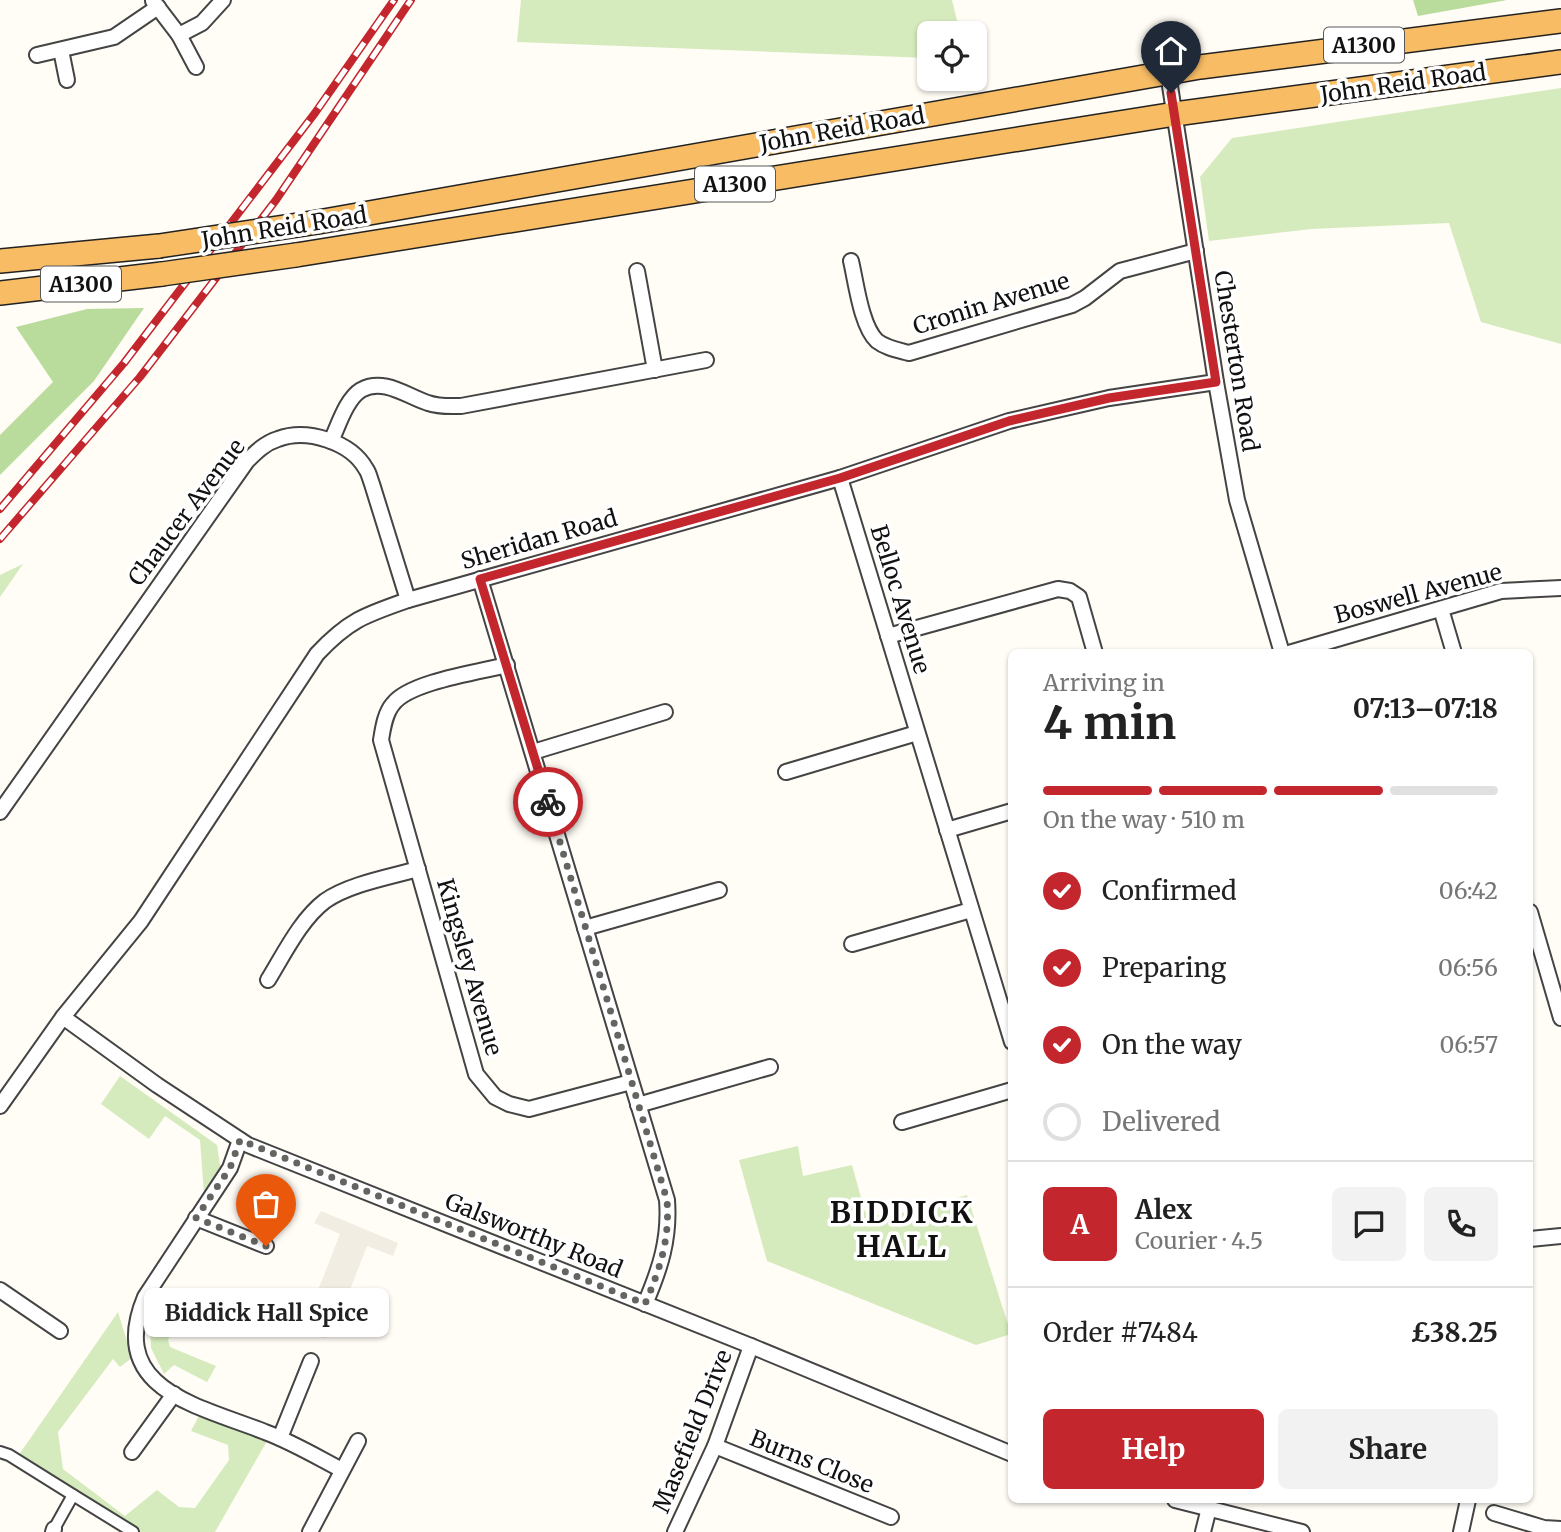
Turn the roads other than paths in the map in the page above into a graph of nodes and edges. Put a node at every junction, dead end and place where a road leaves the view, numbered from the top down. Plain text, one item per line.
1 (223, 0) edge
2 (155, 4) edge
3 (1561, 21) edge
4 (179, 35) junction
5 (61, 50) junction
6 (37, 55) dead end
7 (1561, 62) edge
8 (196, 67) dead end
9 (1168, 73) junction
10 (67, 80) dead end
11 (1175, 114) junction
12 (1196, 251) junction
13 (0, 261) edge
14 (851, 261) dead end
15 (637, 271) dead end
16 (0, 293) edge
17 (706, 360) dead end
18 (655, 370) junction
19 (1216, 382) junction
20 (331, 441) junction
21 (840, 478) junction
22 (480, 579) junction
23 (1561, 587) edge
24 (408, 600) junction
25 (1441, 609) junction
26 (888, 636) junction
27 (1094, 649) edge
28 (1281, 649) edge
29 (1303, 649) edge
30 (1453, 649) edge
31 (507, 665) junction
32 (665, 712) dead end
33 (918, 733) junction
34 (533, 752) junction
35 (786, 772) dead end
36 (0, 812) edge
37 (1008, 812) edge
38 (947, 830) junction
39 (418, 869) junction
40 (719, 890) dead end
41 (971, 910) junction
42 (1533, 922) edge
43 (585, 928) junction
44 (852, 944) dead end
45 (268, 980) dead end
46 (1005, 997) edge
47 (1008, 1016) edge
48 (62, 1017) junction
49 (1561, 1018) edge
50 (770, 1068) dead end
51 (631, 1082) junction
52 (1008, 1091) edge
53 (638, 1105) junction
54 (0, 1106) edge
55 (902, 1122) dead end
56 (240, 1140) junction
57 (196, 1218) junction
58 (1561, 1236) edge
59 (1533, 1239) edge
60 (266, 1246) dead end
61 (0, 1290) edge
62 (645, 1304) junction
63 (60, 1332) dead end
64 (751, 1346) junction
65 (311, 1361) dead end
66 (174, 1394) junction
67 (280, 1438) junction
68 (358, 1440) dead end
69 (715, 1446) junction
70 (0, 1452) edge
71 (132, 1452) dead end
72 (1008, 1452) edge
73 (342, 1470) junction
74 (73, 1496) junction
75 (1188, 1503) edge
76 (1467, 1503) edge
77 (1209, 1508) junction
78 (1494, 1513) dead end
79 (891, 1517) dead end
80 (1561, 1529) edge
81 (53, 1531) edge
82 (133, 1532) edge
83 (310, 1532) edge
84 (675, 1532) edge
85 (1203, 1532) edge
86 (1302, 1532) edge
87 (1461, 1532) edge

1 - 4 street
2 - 4 street
2 - 5 street
3 - 9 highway, John Reid Road / A1300
4 - 8 street
5 - 6 street
5 - 10 street
7 - 11 highway, John Reid Road / A1300
9 - 11 street, Chesterton Road
9 - 13 highway, John Reid Road / A1300, bridge
11 - 12 street, Chesterton Road
11 - 16 highway, John Reid Road / A1300, bridge
12 - 14 street, Cronin Avenue
12 - 19 street, Chesterton Road
15 - 18 street
17 - 18 street
18 - 20 street
19 - 21 street, Sheridan Road
19 - 28 street, Chesterton Road
20 - 24 street, Chaucer Avenue
20 - 36 street, Chaucer Avenue
21 - 22 street, Sheridan Road
21 - 26 street, Belloc Avenue
22 - 24 street, Sheridan Road
22 - 31 street
23 - 25 street, Boswell Avenue
24 - 48 street, Sheridan Road
25 - 29 street, Boswell Avenue
25 - 30 street
26 - 27 street
26 - 33 street, Belloc Avenue
31 - 34 street
31 - 39 street, Kingsley Avenue
32 - 34 street
33 - 35 street
33 - 38 street, Belloc Avenue
34 - 43 street
37 - 38 street
38 - 41 street, Belloc Avenue
39 - 45 street, Kingsley Avenue
39 - 51 street, Kingsley Avenue
40 - 43 street
41 - 44 street
41 - 46 street, Belloc Avenue
42 - 49 street
43 - 51 street
46 - 47 street, Belloc Avenue
48 - 54 street
48 - 56 street, Galsworthy Road
50 - 53 street
51 - 53 street
52 - 55 street
53 - 62 street
56 - 57 street
56 - 62 street, Galsworthy Road
57 - 60 street
57 - 66 street
58 - 59 street
61 - 63 street
62 - 64 street, Galsworthy Road
64 - 69 street, Masefield Drive
64 - 72 street, Galsworthy Road
65 - 67 street
66 - 67 street
66 - 71 street
67 - 73 street
68 - 73 street
69 - 79 street, Burns Close
69 - 84 street, Masefield Drive
70 - 74 street
73 - 83 street
74 - 81 street
74 - 82 street
75 - 77 street
76 - 87 street
77 - 85 street
77 - 86 street
78 - 80 street

